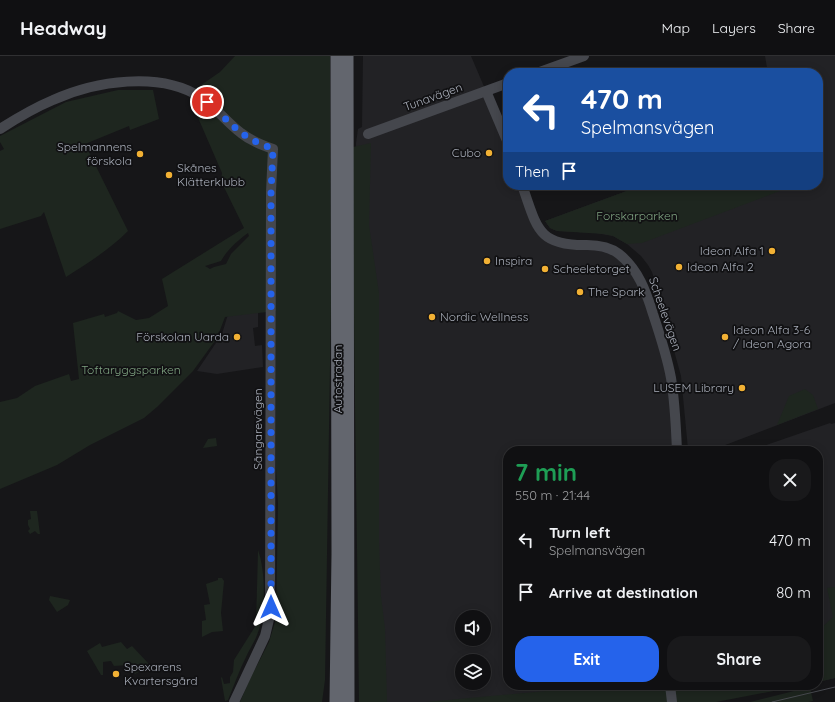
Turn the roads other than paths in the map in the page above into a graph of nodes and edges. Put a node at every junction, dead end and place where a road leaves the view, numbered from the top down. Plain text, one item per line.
1 (337, 56) edge
2 (347, 56) edge
3 (584, 56) edge
4 (551, 68) edge
5 (503, 85) edge
6 (486, 92) junction
7 (342, 128) junction
8 (0, 129) edge
9 (503, 131) edge
10 (368, 134) dead end
11 (342, 153) junction
12 (524, 190) edge
13 (677, 446) edge
14 (348, 665) junction
15 (671, 690) edge
16 (234, 702) edge
17 (336, 702) edge
18 (348, 702) edge
19 (351, 702) edge
20 (672, 702) edge

1 - 7 highway, Autostradan
2 - 7 highway, Autostradan
3 - 4 street
5 - 6 street, Tunavägen
6 - 9 street
6 - 10 street, Tunavägen
7 - 11 highway, Autostradan
8 - 16 street, Sångarevägen
11 - 14 highway, Autostradan
11 - 17 highway, Autostradan
12 - 13 street, Scheelevägen
14 - 18 highway, Autostradan
14 - 19 highway
15 - 20 street

